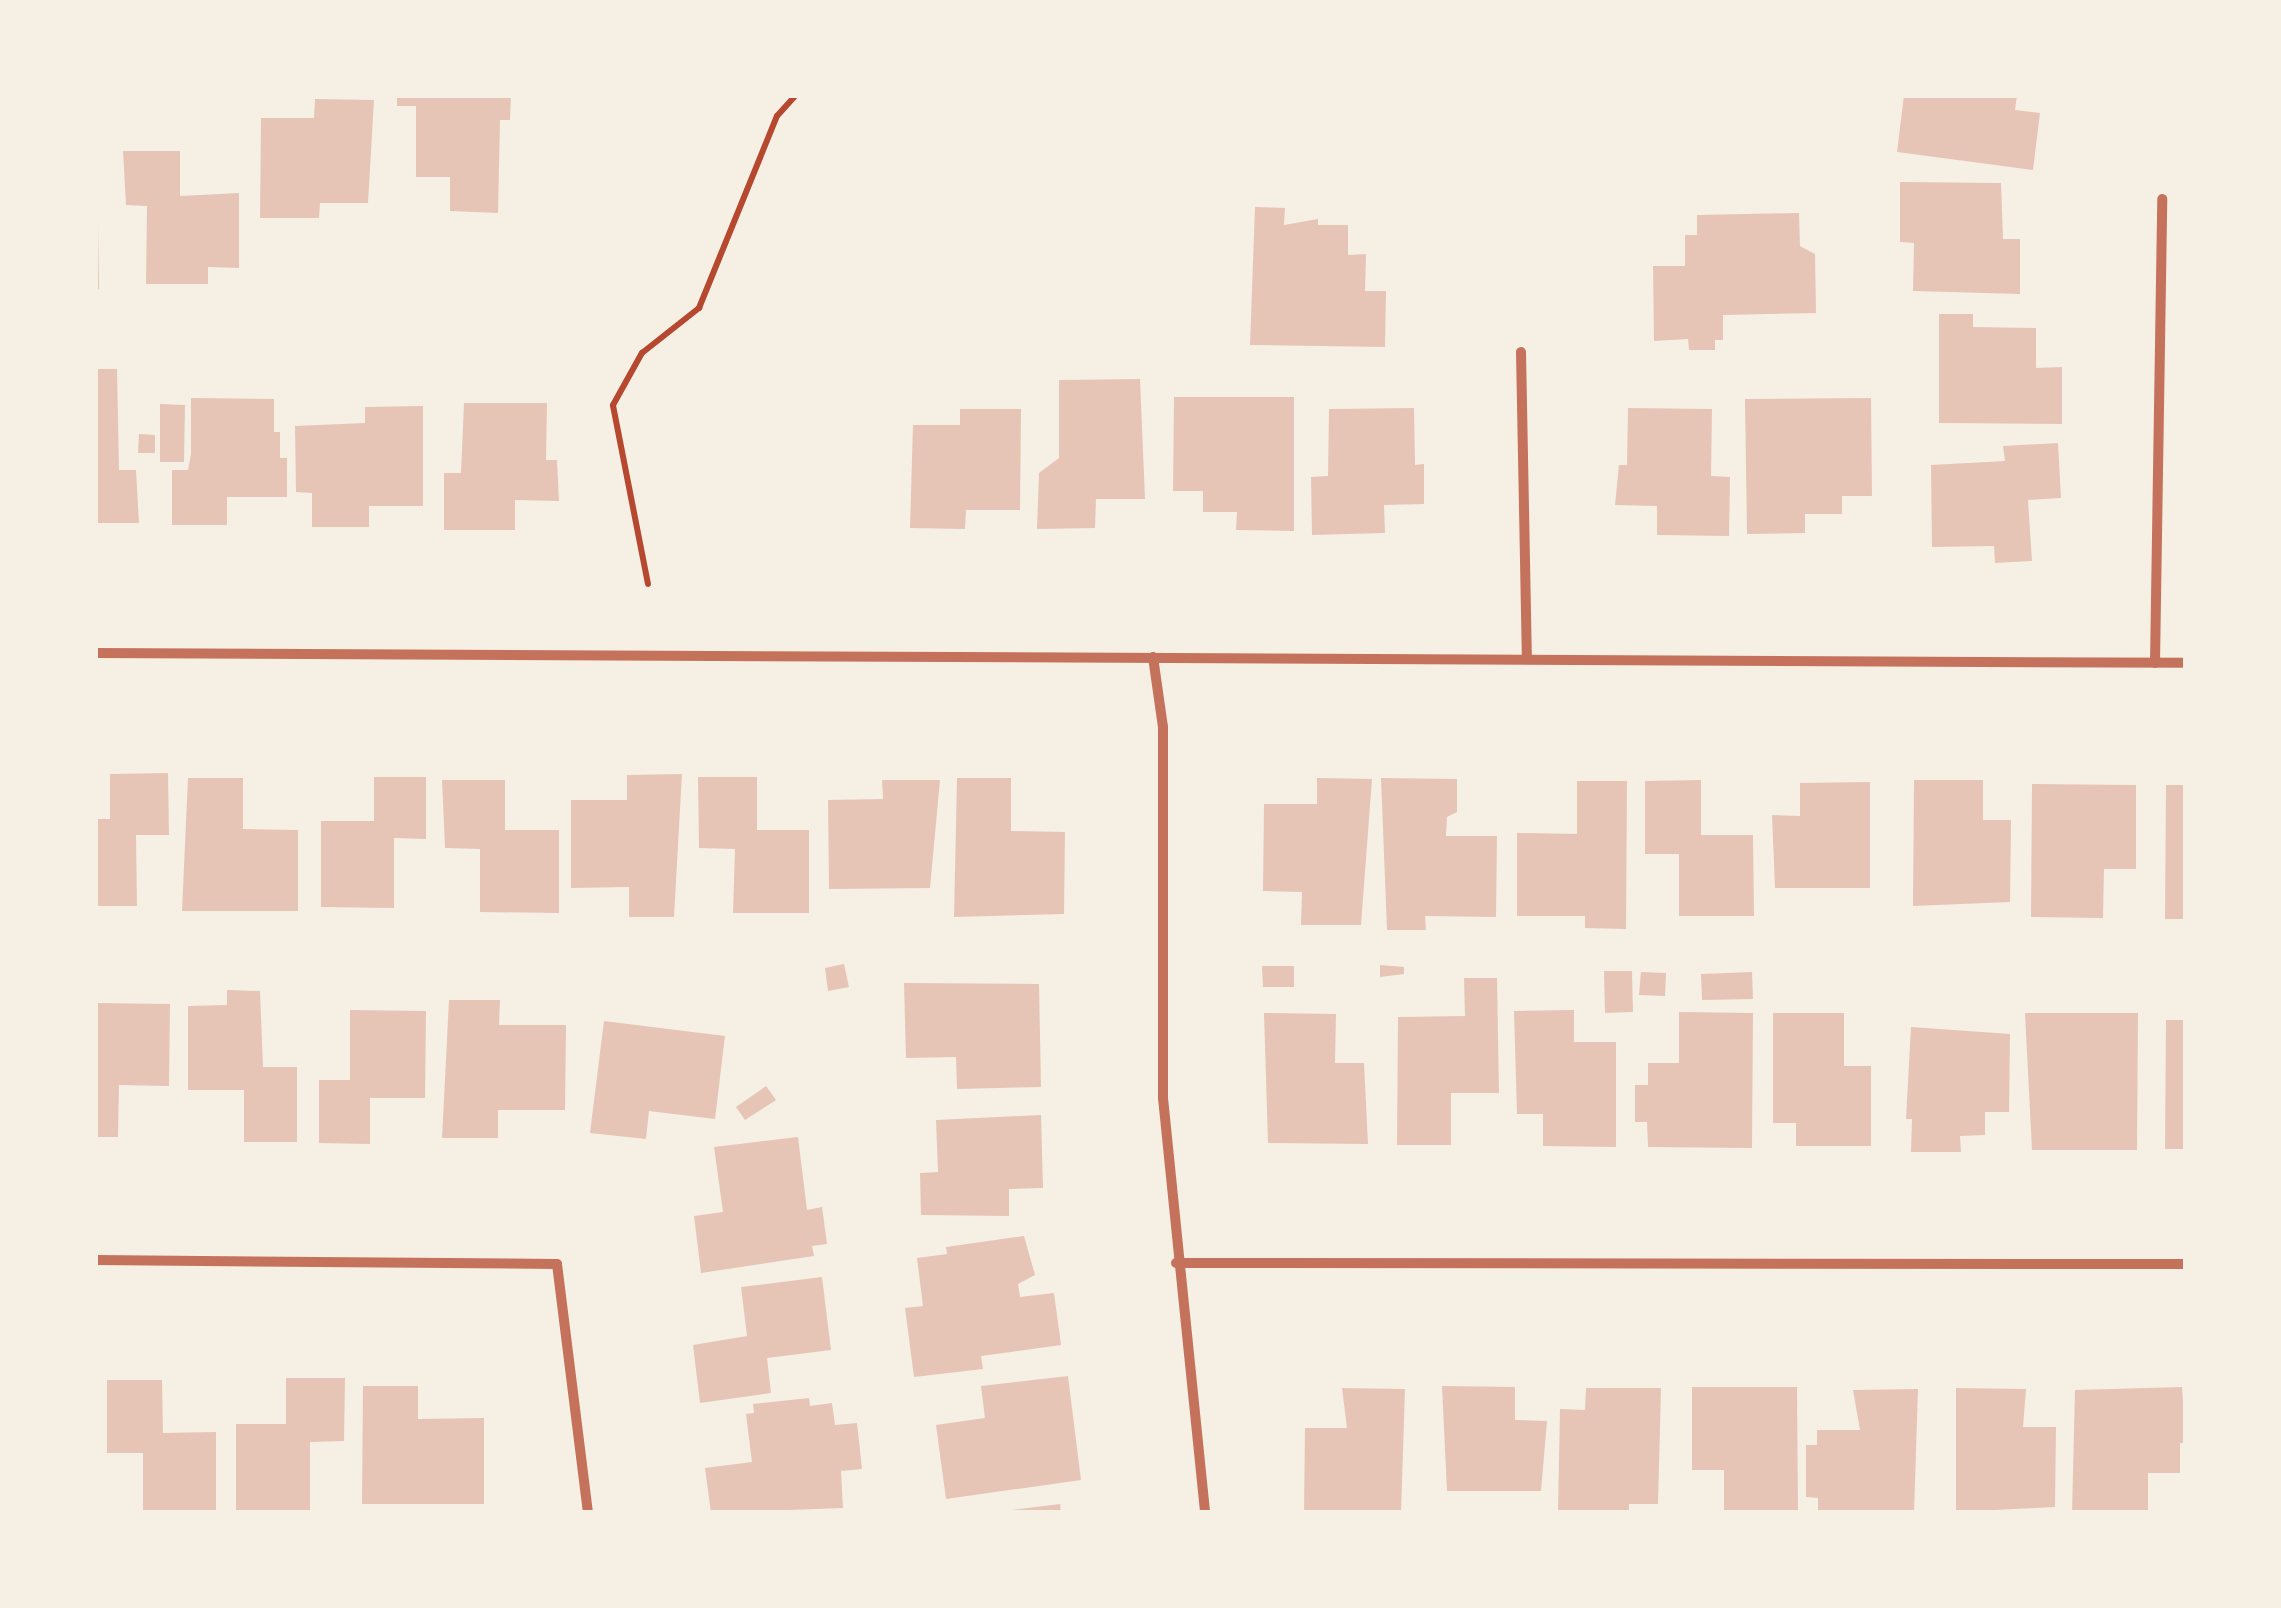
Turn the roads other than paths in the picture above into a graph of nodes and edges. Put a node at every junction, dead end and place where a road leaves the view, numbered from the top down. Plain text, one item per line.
1 (2162, 200) dead end
2 (1521, 352) dead end
3 (95, 654) edge
4 (1153, 657) junction
5 (1528, 657) junction
6 (2155, 663) junction
7 (2186, 663) edge
8 (95, 1260) edge
9 (1176, 1263) junction
10 (2186, 1264) edge
11 (588, 1513) edge
12 (1205, 1513) edge

1 - 6 street
2 - 5 street
3 - 4 street
4 - 5 street
4 - 9 street
5 - 6 street
6 - 7 street
8 - 11 street
9 - 10 street
9 - 12 street

